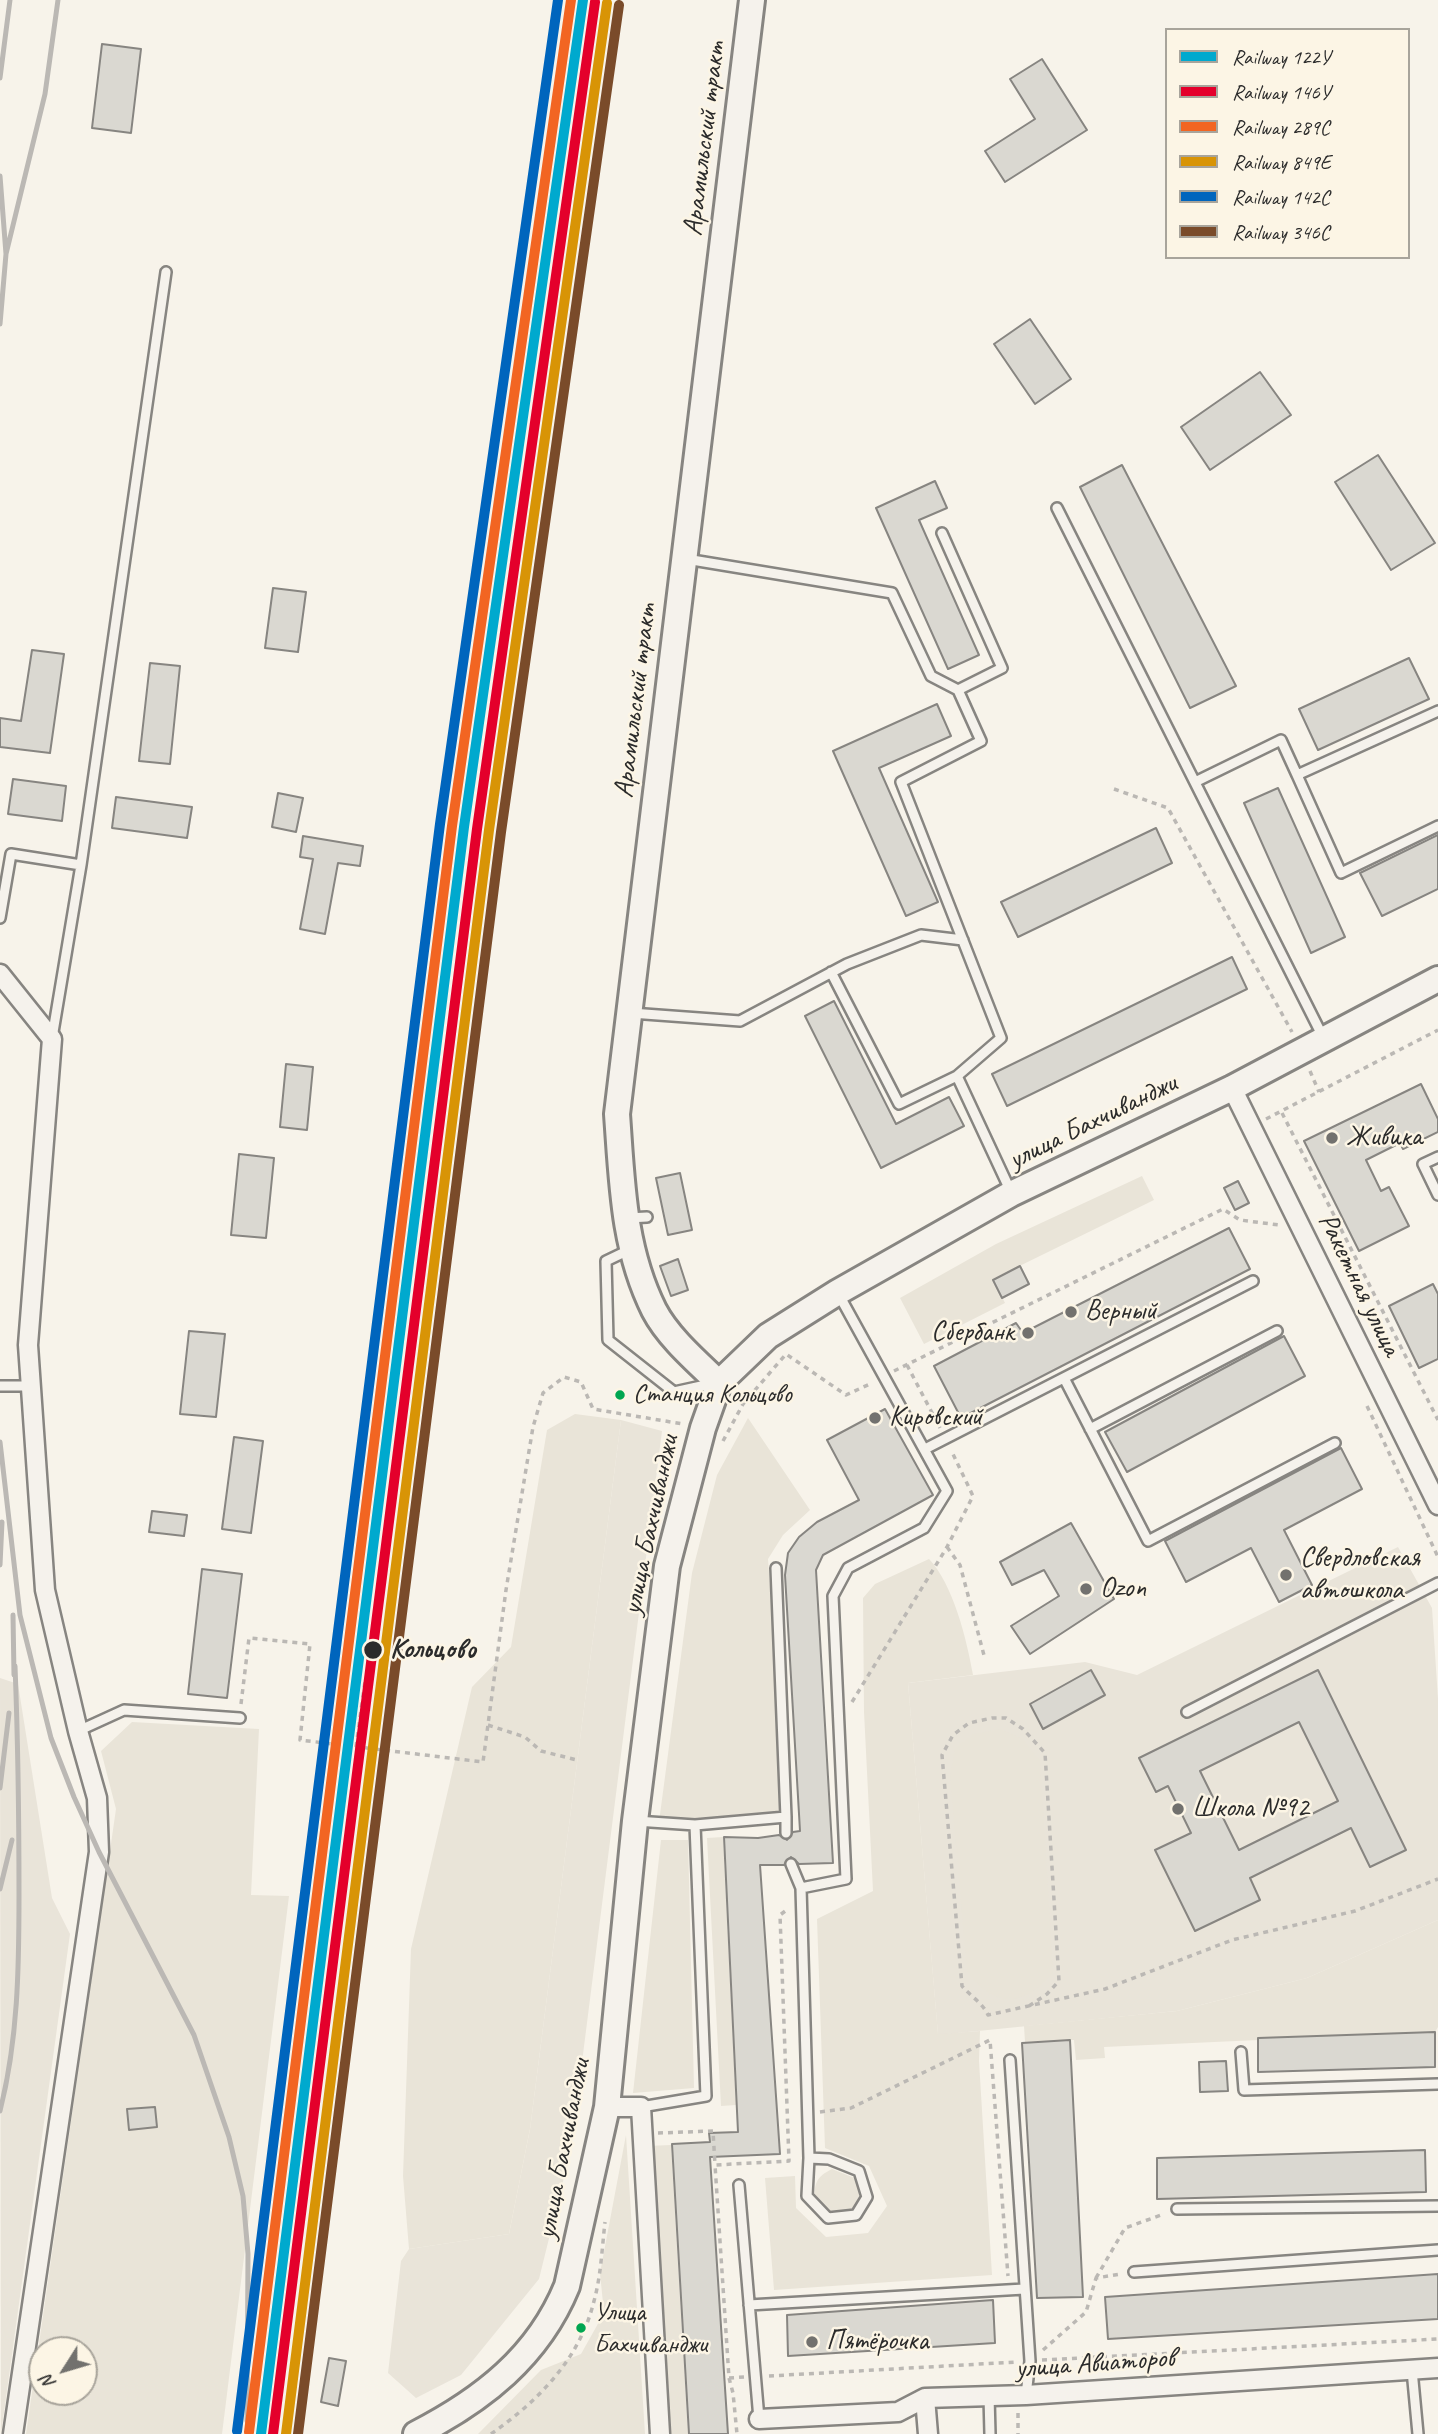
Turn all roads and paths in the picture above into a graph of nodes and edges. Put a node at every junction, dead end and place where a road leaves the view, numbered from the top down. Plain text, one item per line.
1 (752, 0) edge
2 (166, 272) dead end
3 (1057, 508) dead end
4 (942, 533) dead end
5 (684, 558) junction
6 (958, 690) junction
7 (1438, 711) edge
8 (1297, 775) junction
9 (1195, 782) junction
10 (1114, 789) dead end
11 (1438, 826) edge
12 (81, 864) junction
13 (0, 918) edge
14 (963, 940) junction
15 (831, 972) junction
16 (0, 974) edge
17 (1438, 979) edge
18 (628, 1013) junction
19 (1438, 1030) edge
20 (51, 1039) junction
21 (1313, 1044) junction
22 (957, 1076) junction
23 (1232, 1088) junction
24 (1319, 1091) junction
25 (1282, 1113) junction
26 (1251, 1124) junction
27 (1438, 1157) edge
28 (1011, 1194) junction
29 (1438, 1195) edge
30 (1275, 1213) dead end
31 (631, 1250) junction
32 (1253, 1281) dead end
33 (838, 1292) junction
34 (1277, 1331) dead end
35 (786, 1354) dead end
36 (883, 1377) junction
37 (1064, 1378) junction
38 (719, 1383) junction
39 (0, 1386) edge
40 (31, 1386) junction
41 (1438, 1420) edge
42 (703, 1428) junction
43 (730, 1429) dead end
44 (1090, 1429) junction
45 (1335, 1443) dead end
46 (925, 1449) junction
47 (1438, 1505) edge
48 (947, 1547) dead end
49 (776, 1568) dead end
50 (1438, 1583) edge
51 (985, 1659) dead end
52 (365, 1681) dead end
53 (1187, 1712) dead end
54 (240, 1718) joint
55 (488, 1725) junction
56 (78, 1731) junction
57 (356, 1747) junction
58 (577, 1760) dead end
59 (786, 1817) junction
60 (635, 1821) junction
61 (695, 1825) junction
62 (786, 1833) dead end
63 (791, 1864) dead end
64 (1438, 1879) edge
65 (801, 1888) junction
66 (1029, 2006) junction
67 (1241, 2052) dead end
68 (1010, 2060) dead end
69 (1438, 2084) edge
70 (641, 2106) junction
71 (607, 2107) junction
72 (806, 2113) junction
73 (789, 2122) dead end
74 (642, 2134) junction
75 (809, 2158) junction
76 (715, 2165) dead end
77 (739, 2185) dead end
78 (1438, 2206) edge
79 (1177, 2209) joint
80 (1438, 2250) edge
81 (1134, 2272) joint
82 (1096, 2278) junction
83 (1024, 2289) junction
84 (1009, 2290) junction
85 (749, 2305) junction
86 (1438, 2339) edge
87 (1014, 2350) dead end
88 (1030, 2361) junction
89 (1015, 2362) junction
90 (1438, 2368) edge
91 (1412, 2370) junction
92 (755, 2376) junction
93 (729, 2378) dead end
94 (1026, 2395) junction
95 (989, 2396) junction
96 (925, 2398) junction
97 (759, 2419) joint
98 (13, 2434) edge
99 (416, 2434) edge
100 (660, 2434) edge
101 (737, 2434) edge
102 (928, 2434) edge
103 (989, 2434) edge
104 (1418, 2434) edge

1 - 5 main road, Арамильский тракт
2 - 12 lane
3 - 9 lane
4 - 6 lane
5 - 6 lane
5 - 18 main road, Арамильский тракт
6 - 14 lane
7 - 8 lane
8 - 9 lane
8 - 11 lane
9 - 21 lane
10 - 21 path
12 - 13 lane
12 - 20 lane
14 - 15 lane
14 - 22 lane
15 - 18 lane
15 - 22 lane
16 - 20 street
17 - 21 main road, улица Бахчиванджи
18 - 31 main road, Арамильский тракт
19 - 24 path
20 - 40 street
21 - 23 main road, улица Бахчиванджи
21 - 24 path
22 - 28 lane
23 - 26 street, Ракетная улица
23 - 28 main road, улица Бахчиванджи
24 - 25 path
25 - 26 path
25 - 41 path
26 - 47 street, Ракетная улица
27 - 29 lane
28 - 33 main road, улица Бахчиванджи
30 - 36 path
31 - 38 main road, Арамильский тракт
31 - 38 lane
32 - 37 lane
33 - 36 lane
33 - 38 main road, улица Бахчиванджи
34 - 44 lane
35 - 36 path
36 - 46 lane
37 - 44 lane
37 - 46 lane
38 - 42 main road, улица Бахчиванджи
39 - 40 lane
40 - 56 street
42 - 43 path
42 - 55 path
42 - 60 main road, улица Бахчиванджи
44 - 45 lane
46 - 65 lane
48 - 51 path
49 - 59 lane
50 - 53 lane
52 - 57 path
54 - 56 lane
54 - 57 path
55 - 57 path
55 - 58 path
56 - 98 street
59 - 61 lane
59 - 62 lane
60 - 61 lane
60 - 71 main road, улица Бахчиванджи
61 - 70 lane
63 - 65 lane
64 - 66 path
65 - 72 lane
66 - 66 path
67 - 69 lane
68 - 83 lane
70 - 71 street
70 - 74 street
71 - 99 main road, улица Бахчиванджи
72 - 73 path
72 - 75 lane
72 - 84 path
74 - 76 path
74 - 100 street
75 - 75 lane
77 - 85 lane
78 - 79 lane
79 - 82 path
80 - 81 lane
81 - 82 path
82 - 88 path
83 - 84 lane
83 - 88 lane
84 - 85 lane
85 - 92 lane
86 - 88 path
87 - 89 path
88 - 89 path
88 - 94 lane
89 - 92 path
90 - 91 street, улица Авиаторов
91 - 94 street, улица Авиаторов
91 - 104 lane
92 - 97 lane
93 - 101 path
94 - 95 street, улица Авиаторов
95 - 96 street, улица Авиаторов
95 - 103 lane
96 - 97 street, улица Авиаторов
96 - 102 street

